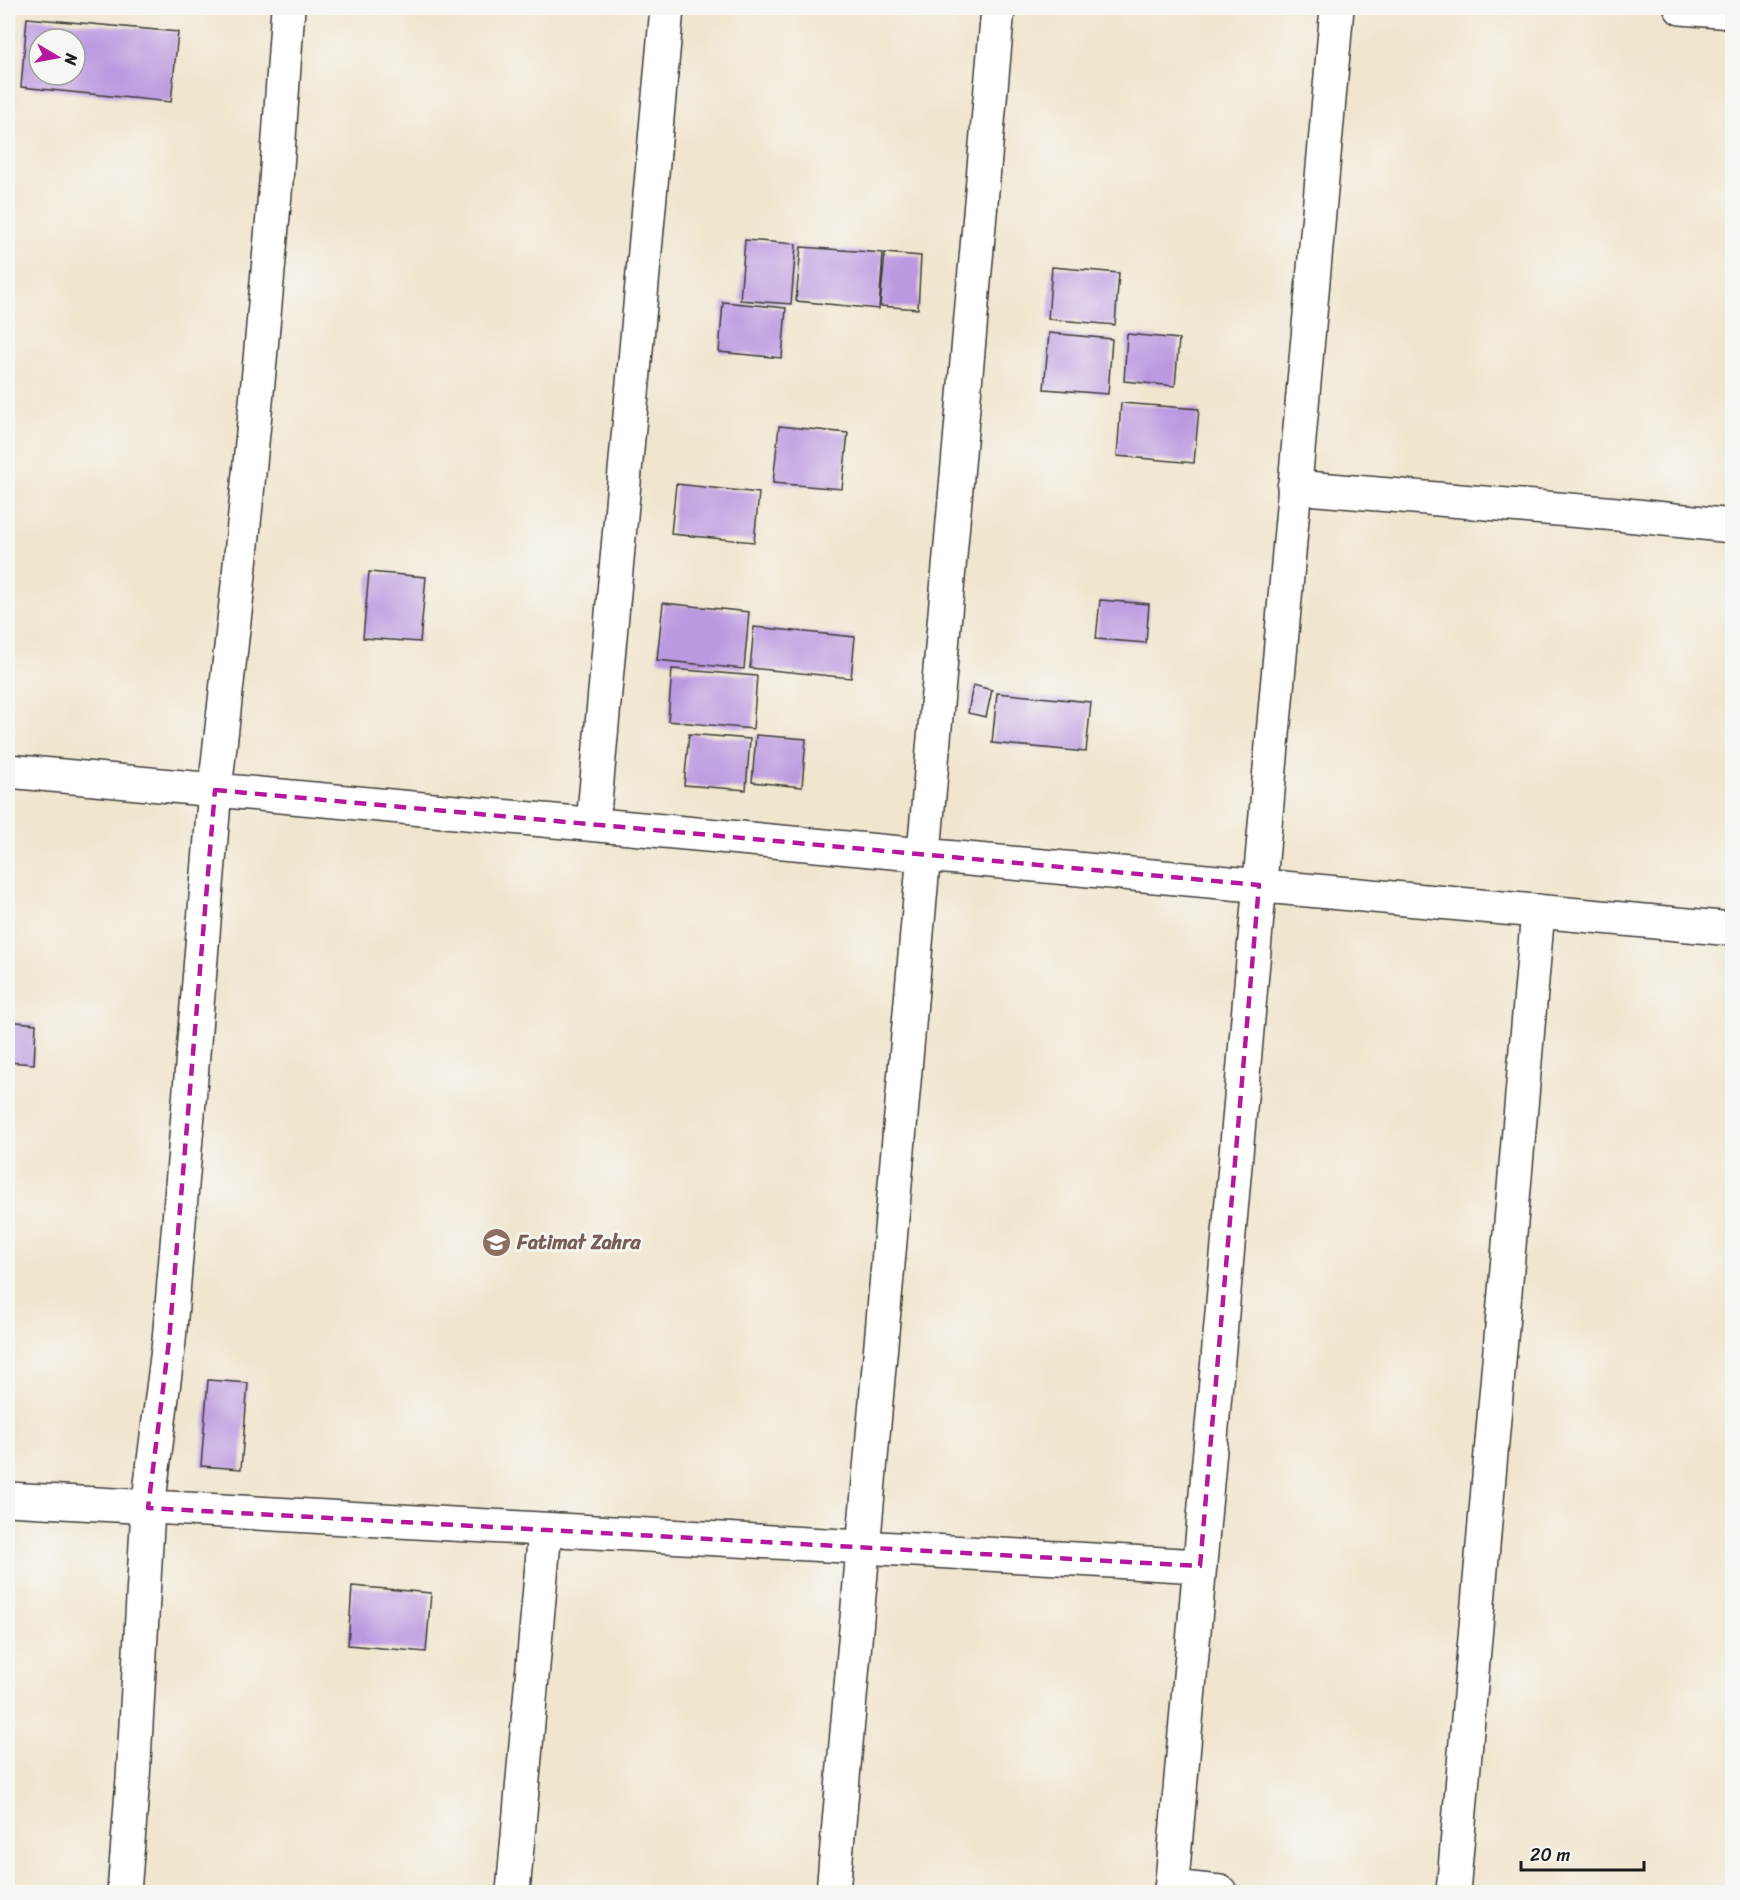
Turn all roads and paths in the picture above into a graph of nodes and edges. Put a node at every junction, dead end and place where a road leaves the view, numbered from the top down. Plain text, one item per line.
1 (288, 8) edge
2 (667, 8) edge
3 (998, 8) edge
4 (1337, 8) edge
5 (1681, 8) edge
6 (1732, 12) edge
7 (1294, 487) junction
8 (1732, 526) edge
9 (8, 771) edge
10 (215, 790) junction
11 (593, 824) junction
12 (924, 855) junction
13 (1259, 885) junction
14 (1538, 911) junction
15 (1732, 929) edge
16 (8, 1500) edge
17 (148, 1508) junction
18 (545, 1530) junction
19 (863, 1547) junction
20 (1200, 1566) junction
21 (1171, 1890) edge
22 (123, 1893) edge
23 (513, 1893) edge
24 (833, 1893) edge
25 (1220, 1893) edge
26 (1453, 1893) edge

1 - 10 street
2 - 11 street
3 - 12 street
4 - 7 street
5 - 6 street
7 - 8 street
7 - 13 street
9 - 10 street
10 - 11 street
10 - 17 street
11 - 12 street
12 - 13 street
12 - 19 street
13 - 14 street
13 - 20 street
14 - 15 street
14 - 26 street
16 - 17 street
17 - 18 street
17 - 22 street
18 - 19 street
18 - 23 street
19 - 20 street
19 - 24 street
20 - 21 street
21 - 25 street

